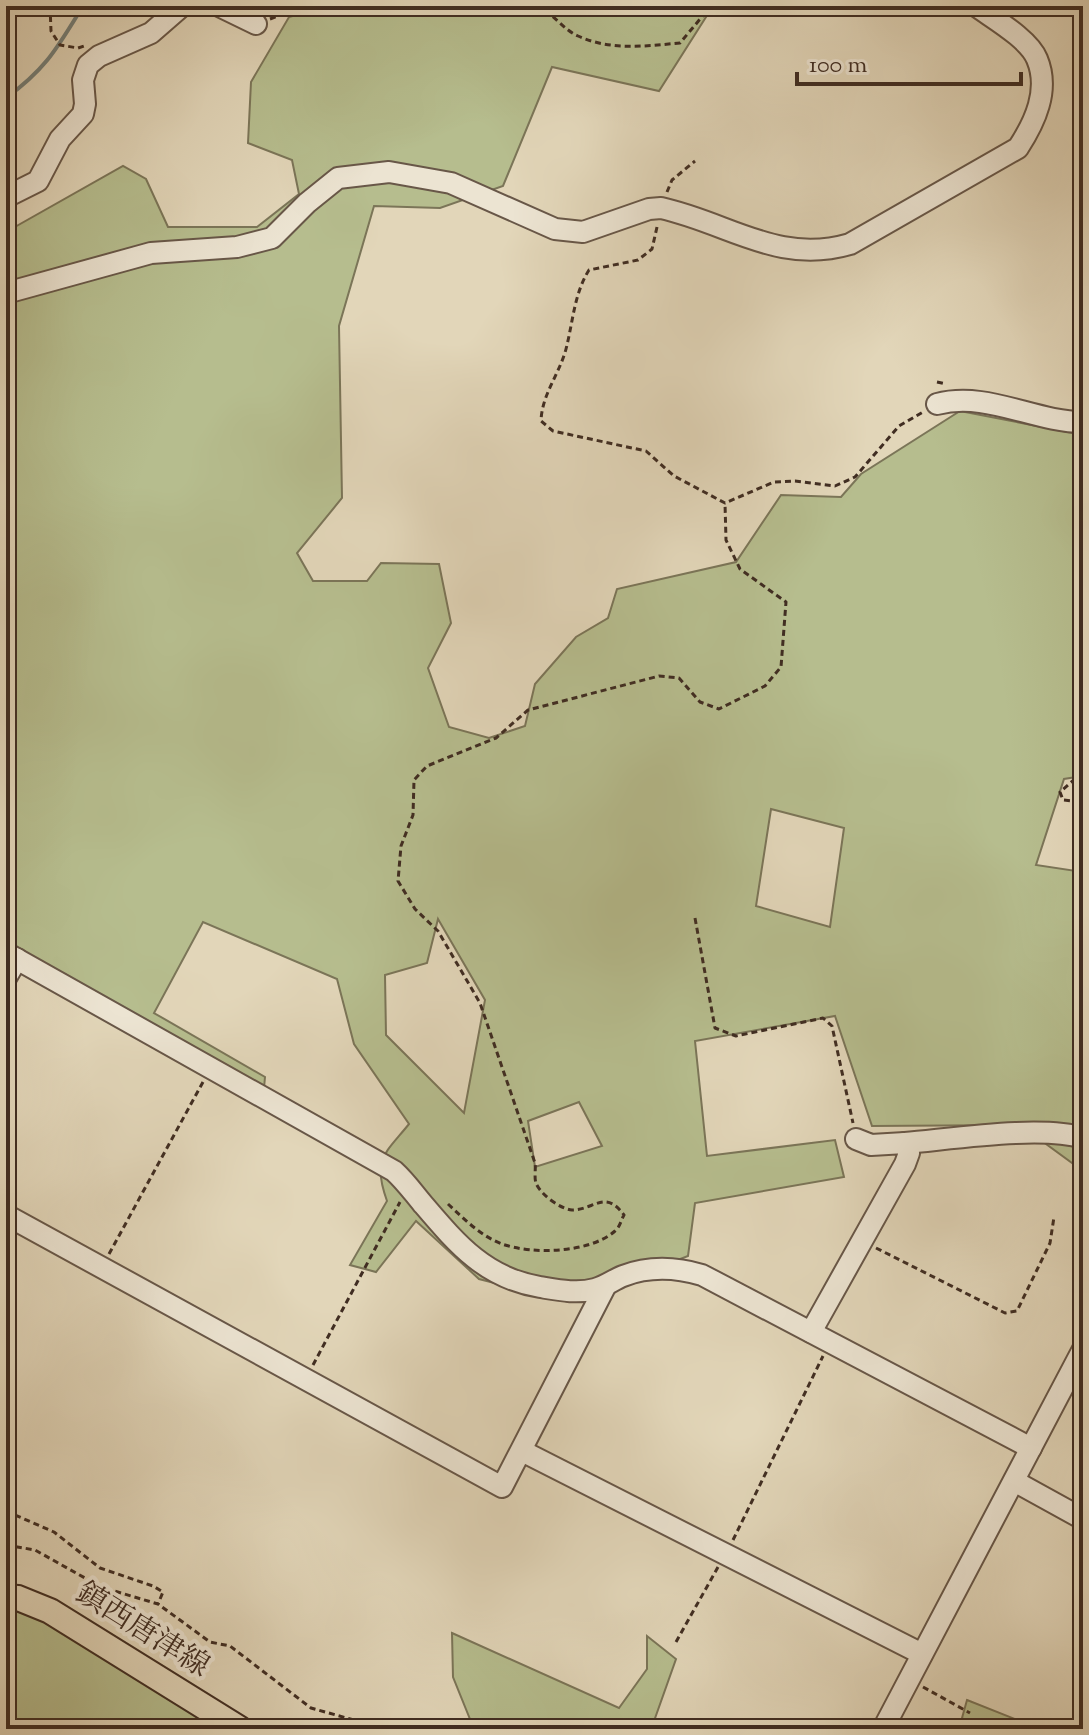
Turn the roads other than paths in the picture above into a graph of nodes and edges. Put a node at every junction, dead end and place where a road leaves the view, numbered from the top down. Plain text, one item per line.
1 (182, 6) edge
2 (219, 6) edge
3 (976, 6) edge
4 (256, 24) dead end
5 (6, 197) edge
6 (6, 293) edge
7 (937, 404) road end
8 (1083, 422) edge
9 (11, 956) edge
10 (6, 978) edge
11 (1083, 1138) edge
12 (856, 1139) road end
13 (905, 1143) junction
14 (6, 1215) edge
15 (605, 1287) junction
16 (811, 1332) junction
17 (1083, 1349) edge
18 (1031, 1448) junction
19 (522, 1451) junction
20 (1014, 1481) junction
21 (1083, 1519) edge
22 (6, 1597) edge
23 (922, 1654) junction
24 (240, 1729) edge
25 (883, 1729) edge

1 - 5 street
2 - 4 street
3 - 6 street
7 - 8 street
9 - 10 street
9 - 15 street
11 - 13 street
12 - 13 street
13 - 16 street
14 - 19 street
15 - 16 street
15 - 19 street
16 - 18 street
17 - 18 street
18 - 20 street
19 - 23 street
20 - 21 street
20 - 23 street
22 - 24 main road, 鎮西唐津線
23 - 25 street

